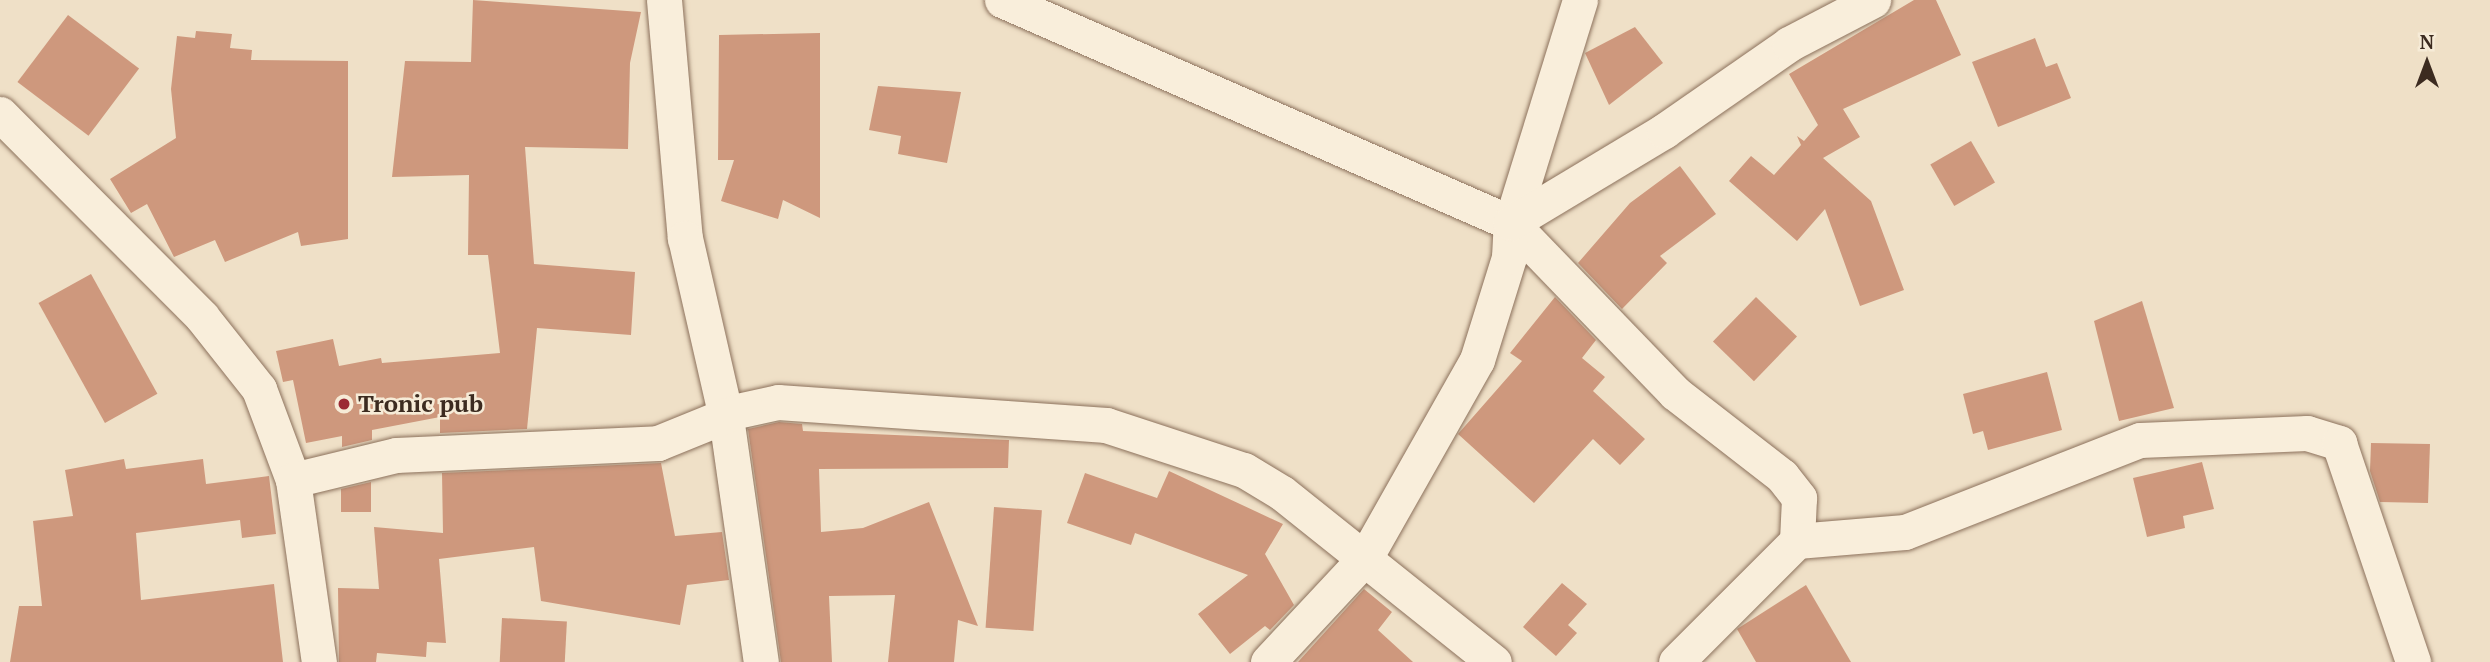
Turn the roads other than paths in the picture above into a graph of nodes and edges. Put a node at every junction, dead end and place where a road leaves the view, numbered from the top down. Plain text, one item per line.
1 (664, 0) edge
2 (1002, 0) edge
3 (1580, 0) edge
4 (1873, 0) edge
5 (0, 114) edge
6 (1511, 223) junction
7 (726, 417) junction
8 (293, 480) junction
9 (1797, 541) junction
10 (1366, 558) junction
11 (319, 662) edge
12 (761, 662) edge
13 (1268, 662) edge
14 (1494, 662) edge
15 (1676, 662) edge
16 (2413, 662) edge

1 - 7 street
2 - 6 street
3 - 6 street
4 - 6 street
5 - 8 street
6 - 9 street
6 - 10 street
7 - 8 street
7 - 10 street
7 - 12 street
8 - 11 street
9 - 15 street
9 - 16 street
10 - 13 street
10 - 14 street

